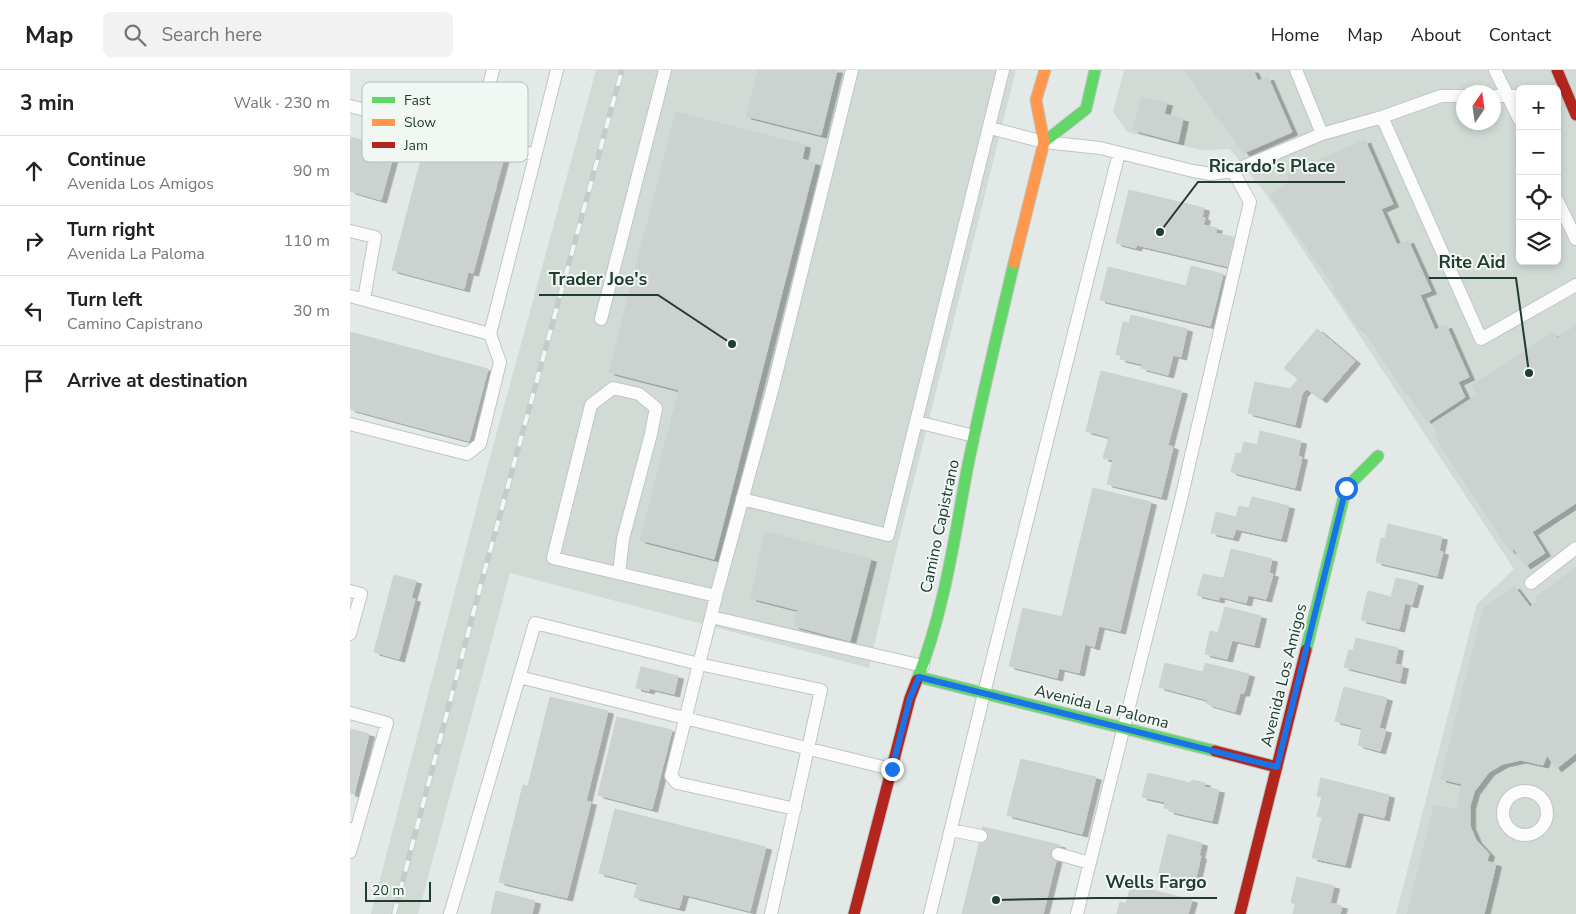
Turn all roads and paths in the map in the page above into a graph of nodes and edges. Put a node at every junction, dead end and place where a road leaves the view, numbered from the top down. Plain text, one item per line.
1 (558, 70) edge
2 (664, 70) edge
3 (852, 70) edge
4 (1004, 70) edge
5 (1045, 70) edge
6 (1095, 70) edge
7 (1296, 70) edge
8 (1495, 70) edge
9 (1557, 70) edge
10 (1566, 87) edge
11 (1456, 96) edge
12 (1501, 96) edge
13 (1514, 96) edge
14 (1576, 115) edge
15 (1382, 117) junction
16 (990, 128) junction
17 (1322, 134) junction
18 (1044, 142) junction
19 (528, 153) edge
20 (1119, 153) junction
21 (535, 155) junction
22 (1232, 171) junction
23 (1561, 208) edge
24 (350, 231) edge
25 (1576, 239) edge
26 (1576, 285) edge
27 (350, 296) edge
28 (364, 300) junction
29 (602, 319) dead end
30 (490, 334) junction
31 (917, 422) junction
32 (350, 424) edge
33 (974, 436) junction
34 (1378, 456) dead end
35 (742, 499) junction
36 (1576, 548) edge
37 (618, 574) junction
38 (1531, 584) dead end
39 (350, 591) edge
40 (716, 596) junction
41 (711, 617) junction
42 (350, 634) edge
43 (699, 664) junction
44 (921, 671) junction
45 (519, 677) junction
46 (984, 693) junction
47 (350, 713) edge
48 (685, 718) junction
49 (1123, 729) junction
50 (808, 749) junction
51 (1277, 767) junction
52 (892, 769) junction
53 (795, 809) junction
54 (353, 830) edge
55 (951, 830) junction
56 (980, 836) dead end
57 (350, 852) edge
58 (1058, 854) dead end
59 (1090, 863) junction
60 (450, 914) edge
61 (770, 914) edge
62 (854, 914) edge
63 (930, 914) edge
64 (1077, 914) edge
65 (1240, 914) edge

1 - 21 lane
2 - 29 lane
3 - 35 lane
4 - 16 lane
5 - 18 main road, Camino Capistrano
6 - 18 main road
7 - 17 lane
8 - 13 lane
9 - 10 main road
10 - 14 main road
11 - 15 lane
12 - 13 lane
15 - 17 lane
15 - 26 lane
16 - 18 lane
16 - 31 lane
17 - 22 lane
18 - 20 lane
18 - 33 main road, Camino Capistrano
19 - 21 lane
20 - 22 lane
20 - 46 lane
21 - 30 lane
22 - 49 lane
23 - 25 lane
24 - 28 lane
27 - 28 lane
28 - 30 lane
30 - 32 lane
31 - 33 lane
31 - 35 lane
33 - 44 main road, Camino Capistrano
34 - 51 main road, Avenida Los Amigos
35 - 40 lane
36 - 38 lane
37 - 37 lane
37 - 40 lane
39 - 42 lane
40 - 41 lane
41 - 43 lane
41 - 44 lane
43 - 45 lane
43 - 48 lane
43 - 50 lane
44 - 46 main road, Avenida La Paloma
44 - 52 main road, Camino Capistrano
45 - 48 lane
45 - 60 lane
46 - 49 main road, Avenida La Paloma
46 - 55 lane
47 - 54 lane
48 - 50 lane
48 - 53 lane
49 - 51 main road, Avenida La Paloma
49 - 59 lane
50 - 52 lane
50 - 53 lane
51 - 65 main road, Avenida Los Amigos
52 - 62 main road, Camino Capistrano
53 - 61 lane
54 - 57 lane
55 - 56 lane
55 - 63 lane
58 - 59 lane
59 - 64 lane

